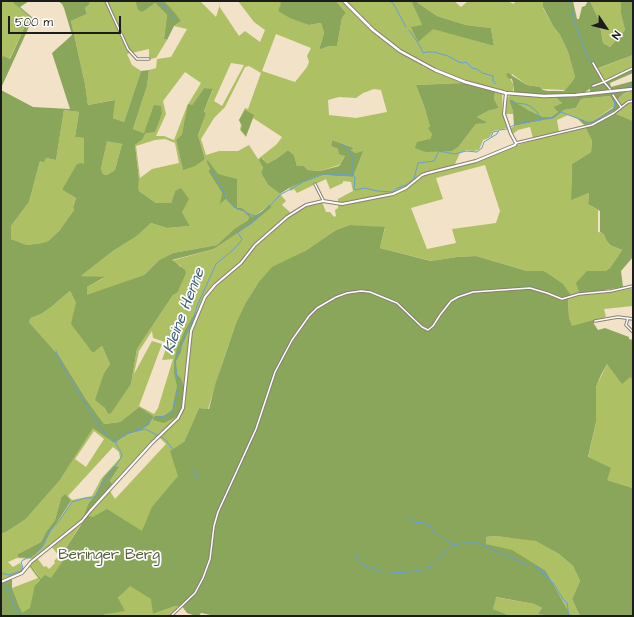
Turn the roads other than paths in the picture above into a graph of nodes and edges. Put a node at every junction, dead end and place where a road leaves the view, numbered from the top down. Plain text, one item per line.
1 (106, 1) edge
2 (344, 1) edge
3 (149, 59) dead end
4 (593, 63) dead end
5 (633, 68) edge
6 (604, 82) junction
7 (593, 86) dead end
8 (610, 89) dead end
9 (633, 89) edge
10 (506, 93) junction
11 (614, 96) dead end
12 (633, 101) edge
13 (621, 107) junction
14 (516, 143) junction
15 (315, 184) dead end
16 (323, 201) junction
17 (633, 286) edge
18 (628, 318) junction
19 (633, 319) edge
20 (595, 321) dead end
21 (633, 332) edge
22 (1, 582) edge
23 (171, 616) edge

1 - 3 street
2 - 10 main road
4 - 6 street
5 - 6 street
6 - 7 street
6 - 8 street
9 - 10 main road
10 - 14 street
11 - 13 street
12 - 13 street
13 - 14 street
14 - 16 street
15 - 16 street
16 - 22 street
17 - 23 street
18 - 19 street
18 - 20 street
18 - 21 street

